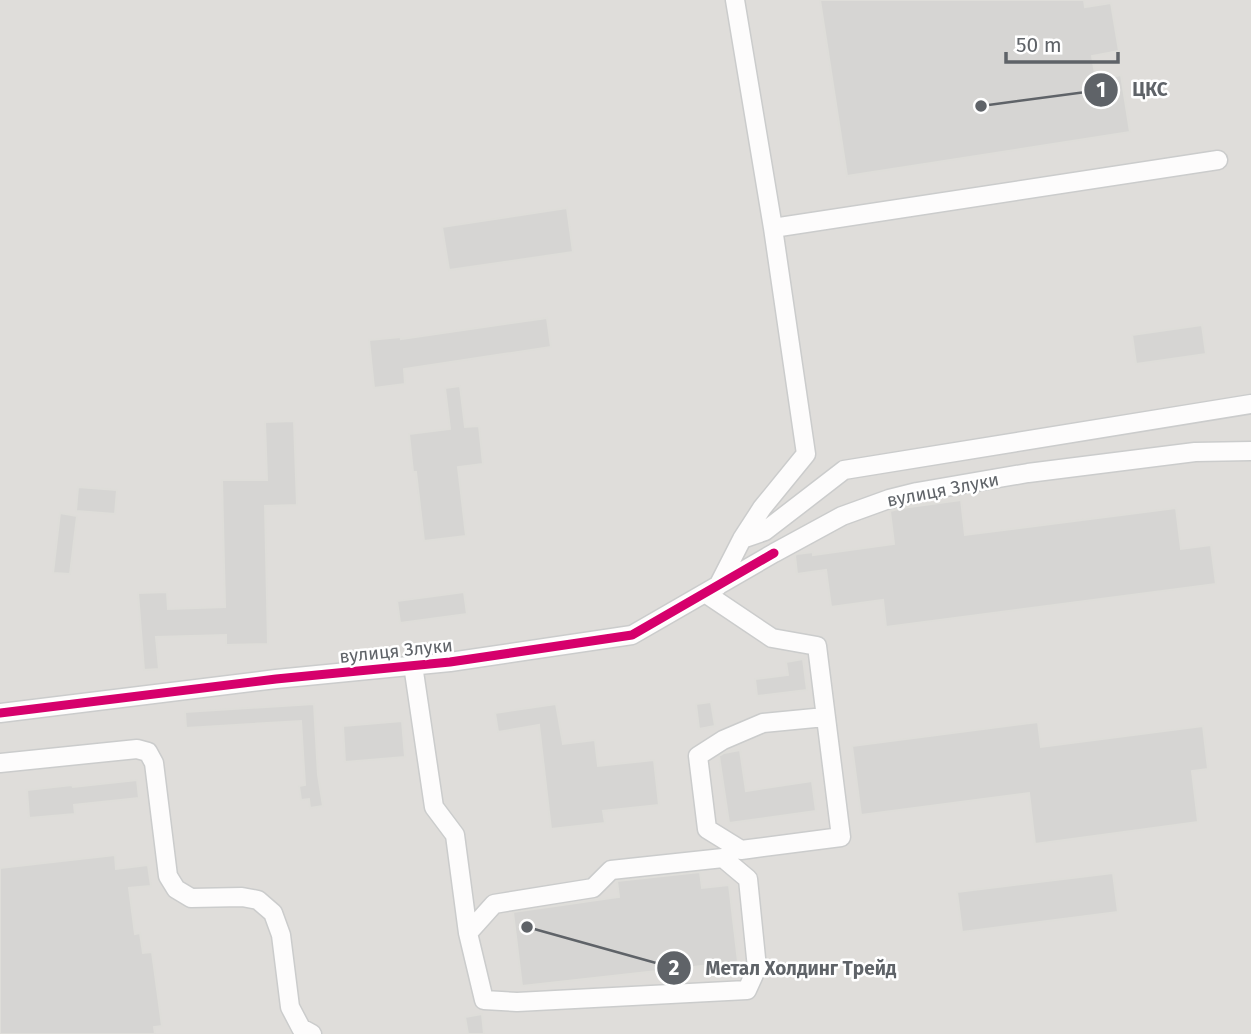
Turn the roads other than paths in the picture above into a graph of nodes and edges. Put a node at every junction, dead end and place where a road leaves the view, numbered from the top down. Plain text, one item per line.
1 (735, 0) edge
2 (1218, 160) dead end
3 (773, 228) junction
4 (1251, 404) edge
5 (1251, 451) edge
6 (742, 540) junction
7 (711, 589) junction
8 (413, 665) junction
9 (0, 713) edge
10 (825, 717) junction
11 (0, 763) edge
12 (468, 933) junction
13 (312, 1034) edge

1 - 3 street
2 - 3 street
3 - 6 street
4 - 6 street
5 - 7 street, вулиця Злуки
6 - 7 street
7 - 8 street, вулиця Злуки
7 - 10 street
8 - 9 street, вулиця Злуки
8 - 12 street
10 - 10 street
11 - 13 street
12 - 12 street

